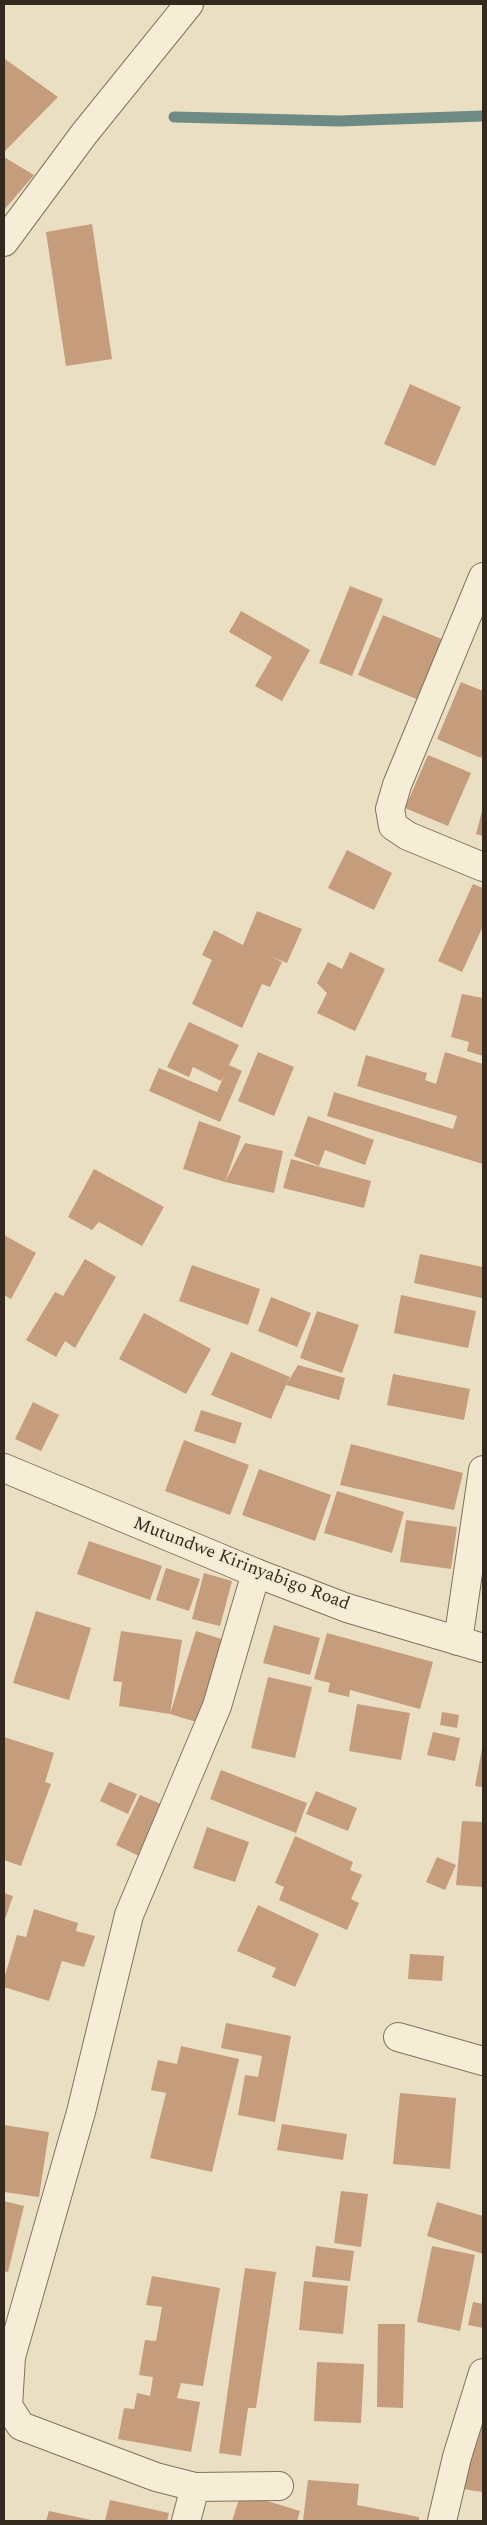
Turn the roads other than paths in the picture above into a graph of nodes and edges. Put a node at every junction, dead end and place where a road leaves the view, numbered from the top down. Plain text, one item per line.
1 (189, 4) edge
2 (4, 242) edge
3 (483, 577) edge
4 (483, 867) edge
5 (4, 1468) edge
6 (483, 1470) edge
7 (256, 1573) junction
8 (470, 1645) edge
9 (398, 2036) dead end
10 (483, 2061) edge
11 (7, 2356) edge
12 (483, 2373) edge
13 (279, 2486) dead end
14 (195, 2487) junction
15 (186, 2521) edge
16 (442, 2521) edge

1 - 2 street
3 - 4 street
5 - 7 street, Mutundwe Kirinyabigo Road
6 - 8 street
7 - 8 street, Mutundwe Kirinyabigo Road
7 - 11 street
9 - 10 street
11 - 14 street
12 - 16 street
13 - 14 street
14 - 15 street

